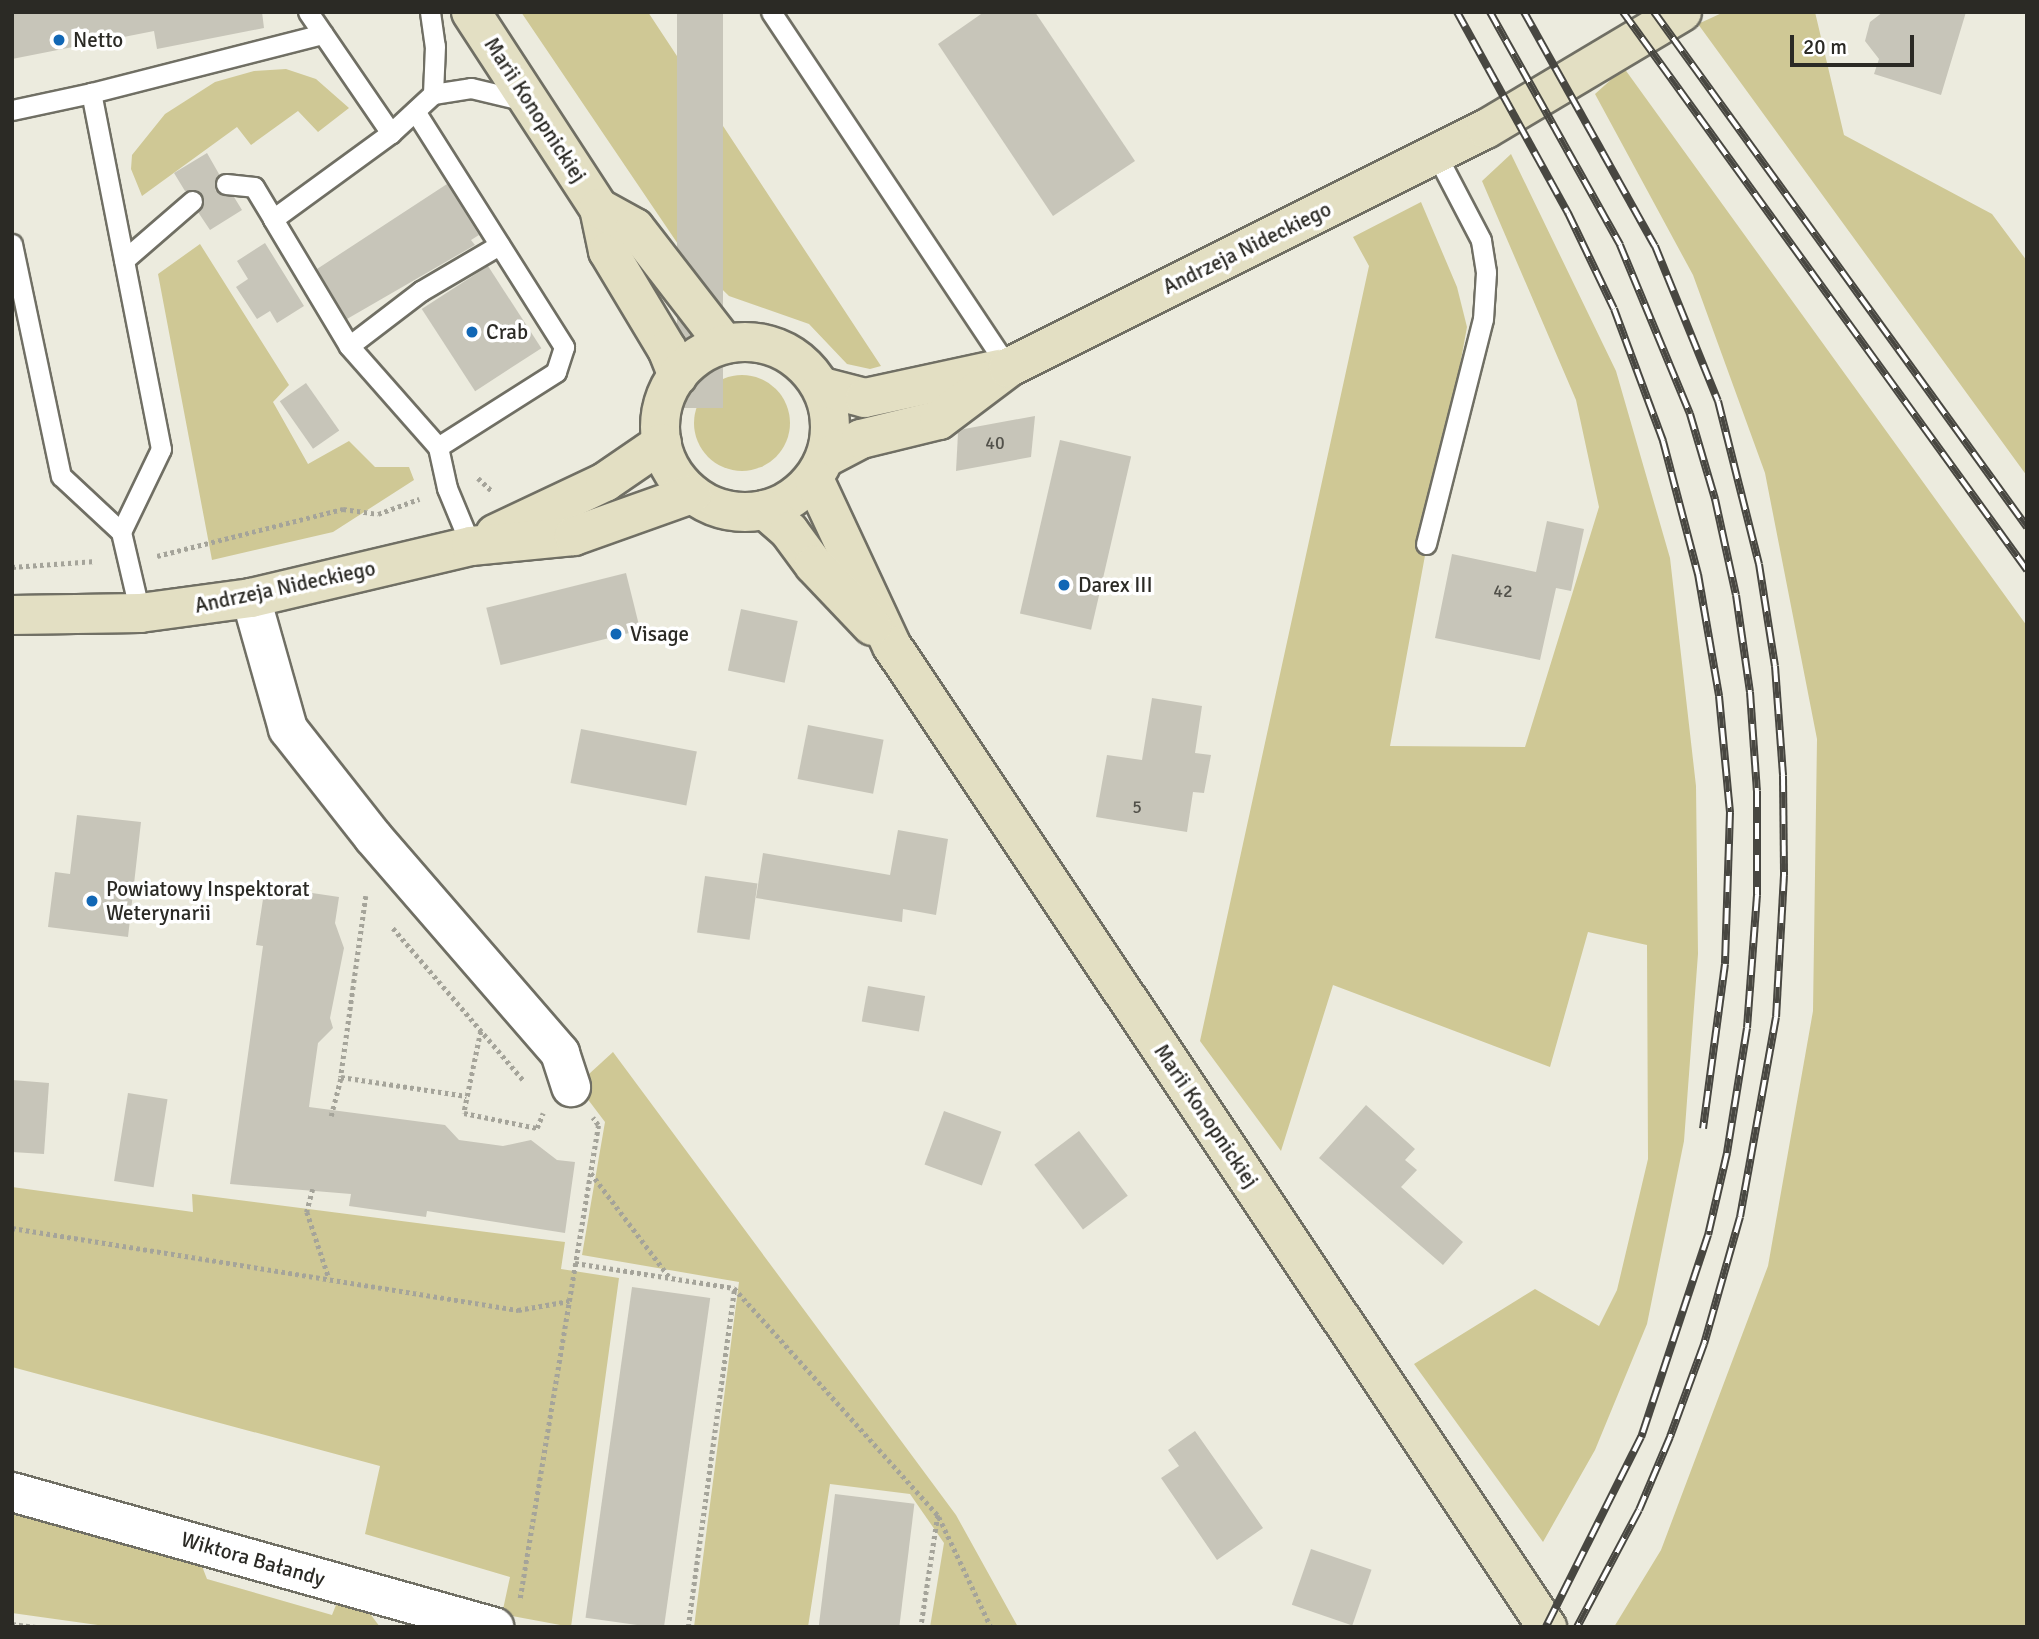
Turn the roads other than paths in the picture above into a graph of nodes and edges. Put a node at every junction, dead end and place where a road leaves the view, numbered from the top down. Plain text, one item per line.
1 (308, 12) edge
2 (430, 12) edge
3 (471, 12) edge
4 (771, 12) edge
5 (1682, 12) edge
6 (323, 34) junction
7 (91, 93) junction
8 (433, 94) junction
9 (532, 105) junction
10 (12, 110) edge
11 (415, 111) junction
12 (391, 133) junction
13 (1436, 154) junction
14 (226, 184) dead end
15 (192, 201) dead end
16 (599, 208) junction
17 (273, 219) junction
18 (12, 244) edge
19 (499, 245) junction
20 (124, 260) junction
21 (724, 343) junction
22 (349, 346) junction
23 (1008, 368) junction
24 (678, 376) junction
25 (822, 387) junction
26 (662, 443) junction
27 (438, 447) junction
28 (819, 468) junction
29 (692, 494) junction
30 (765, 510) junction
31 (121, 533) junction
32 (1426, 544) dead end
33 (471, 546) junction
34 (251, 598) junction
35 (140, 613) junction
36 (12, 615) edge
37 (892, 646) junction
38 (558, 1096) road end
39 (12, 1492) edge
40 (506, 1615) edge
41 (1547, 1627) edge

1 - 6 lane
2 - 8 lane
3 - 9 street, Marii Konopnickiej
4 - 23 lane
5 - 13 street, Andrzeja Nideckiego
6 - 7 lane
6 - 12 lane
7 - 10 lane
7 - 20 lane
8 - 9 lane
8 - 11 lane
9 - 16 street, Marii Konopnickiej
11 - 12 lane
11 - 19 lane
12 - 17 lane
13 - 23 street, Andrzeja Nideckiego
13 - 32 lane
14 - 17 lane
15 - 20 lane
16 - 21 street, Marii Konopnickiej
16 - 24 street, Marii Konopnickiej
17 - 22 lane
18 - 31 lane
19 - 22 lane
19 - 27 lane
20 - 31 lane
21 - 24 street
21 - 25 street
22 - 27 lane
23 - 25 street, Andrzeja Nideckiego
23 - 28 street, Andrzeja Nideckiego
24 - 26 street
25 - 28 street
26 - 29 street
26 - 33 street, Andrzeja Nideckiego
27 - 33 lane
28 - 30 street
28 - 37 street, Marii Konopnickiej
29 - 30 street
29 - 33 street, Andrzeja Nideckiego
30 - 37 street, Marii Konopnickiej
31 - 35 lane
33 - 34 street, Andrzeja Nideckiego
34 - 35 street, Andrzeja Nideckiego
34 - 38 street
35 - 36 street, Andrzeja Nideckiego
37 - 41 street, Marii Konopnickiej
39 - 40 street, Wiktora Bałandy

